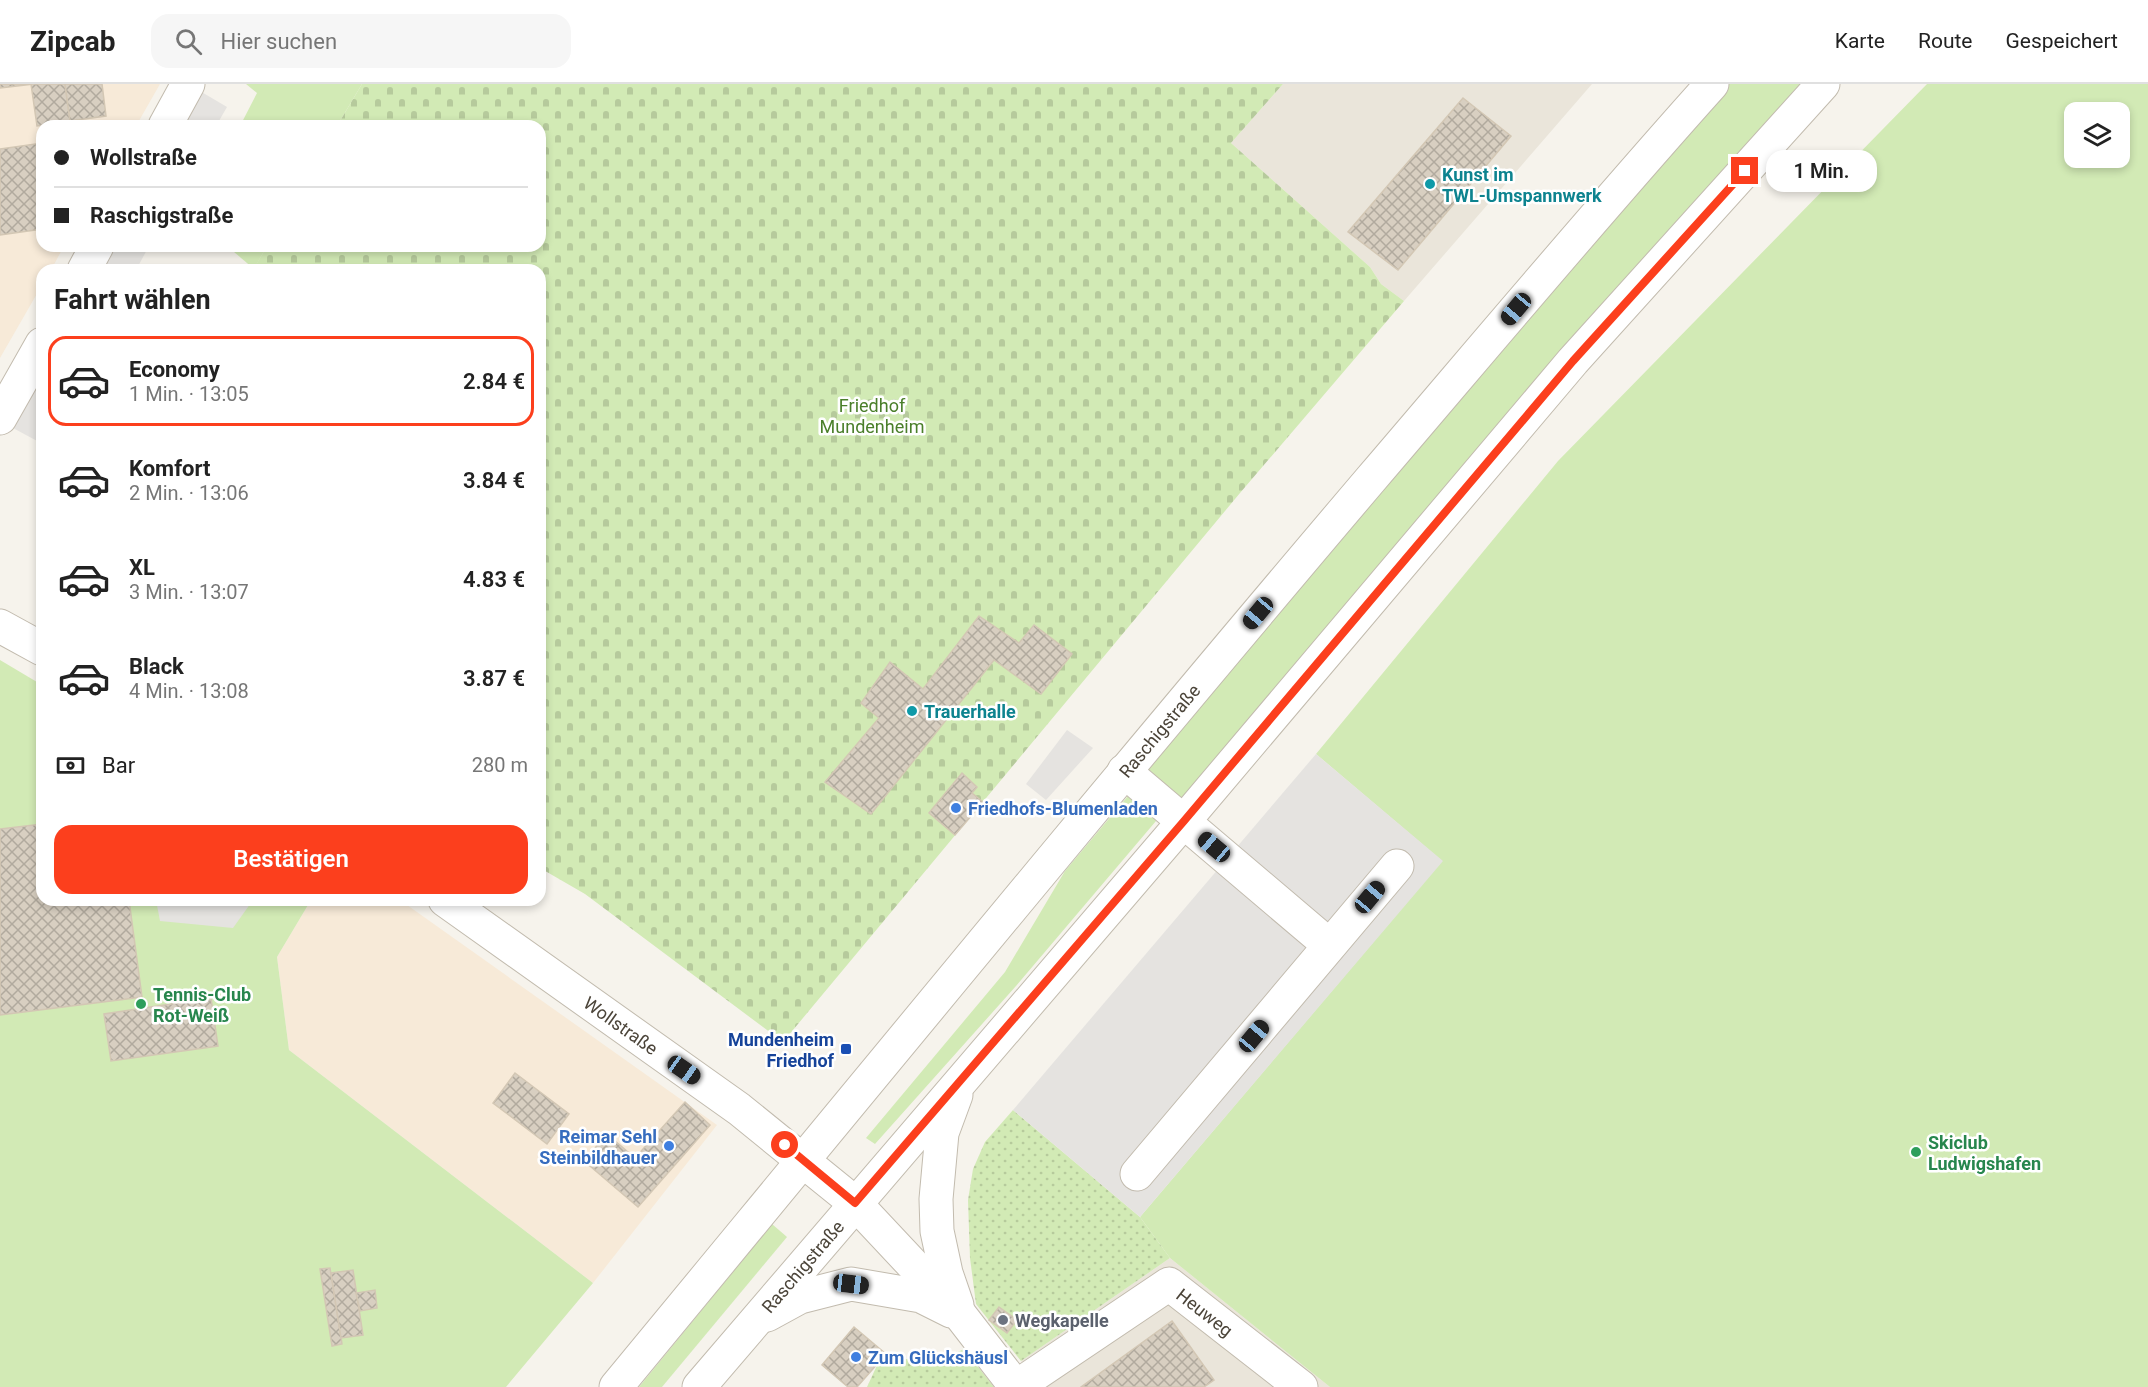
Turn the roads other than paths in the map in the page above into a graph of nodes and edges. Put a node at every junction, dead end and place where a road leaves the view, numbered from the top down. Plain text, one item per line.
1 (188, 84) edge
2 (1712, 84) edge
3 (1823, 84) edge
4 (168, 120) edge
5 (36, 355) edge
6 (0, 418) edge
7 (0, 626) edge
8 (36, 646) edge
9 (1124, 771) junction
10 (1184, 821) junction
11 (1397, 866) dead end
12 (453, 906) edge
13 (1329, 945) junction
14 (961, 1079) junction
15 (803, 1160) junction
16 (1137, 1174) dead end
17 (855, 1203) junction
18 (961, 1316) junction
19 (751, 1324) junction
20 (616, 1387) edge
21 (699, 1387) edge
22 (1016, 1387) edge
23 (1300, 1387) edge

1 - 4 street
2 - 9 street, Raschigstraße
3 - 10 street, Raschigstraße
5 - 6 street
7 - 8 street
9 - 10 street
9 - 15 street, Raschigstraße
10 - 13 street
10 - 14 street, Raschigstraße
11 - 13 street
12 - 15 street, Wollstraße
13 - 16 street
14 - 17 street, Raschigstraße
14 - 18 street
15 - 17 street, Wollstraße
15 - 20 street, Raschigstraße
17 - 18 street, Wollstraße
17 - 19 street, Raschigstraße
18 - 19 street
18 - 22 street, Wollstraße
19 - 21 street, Raschigstraße
22 - 23 street, Heuweg

